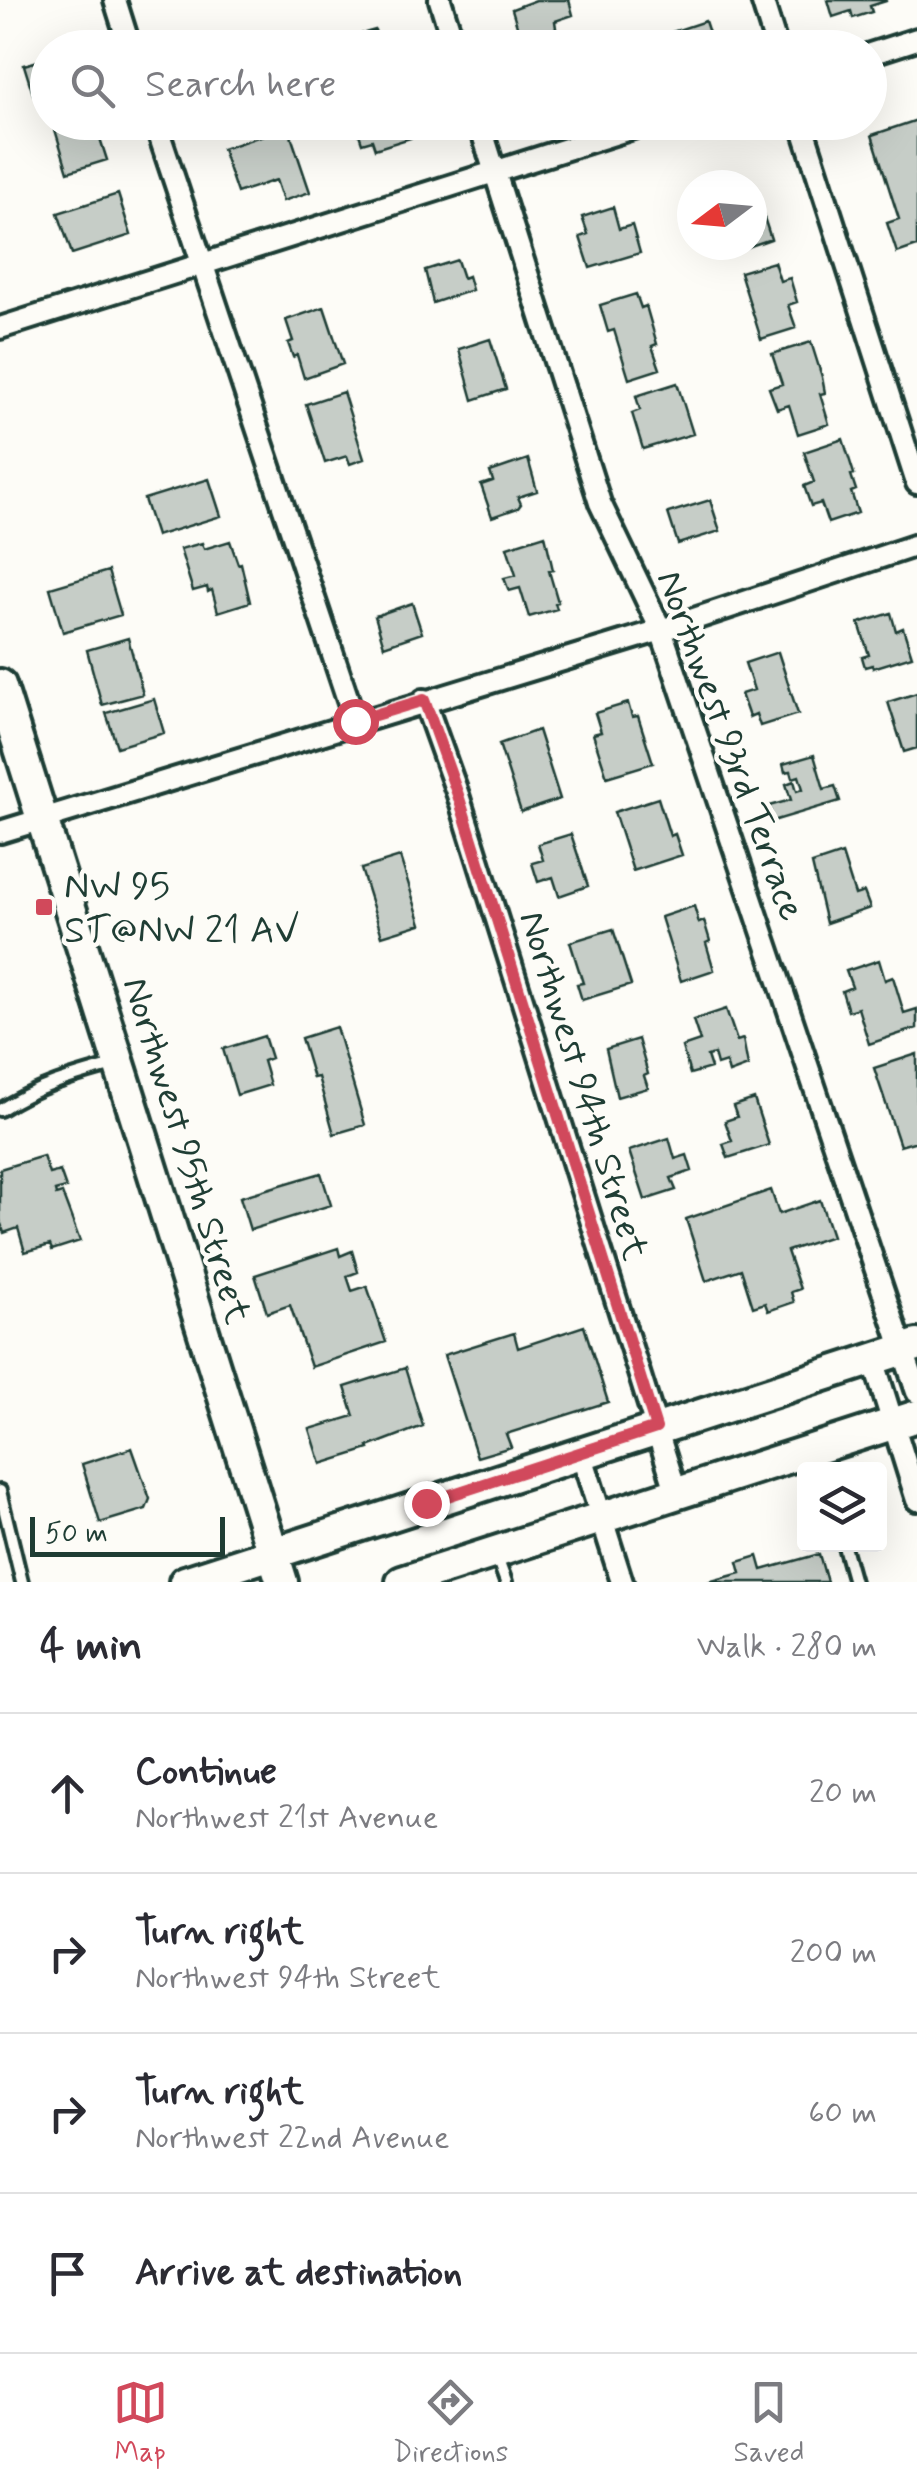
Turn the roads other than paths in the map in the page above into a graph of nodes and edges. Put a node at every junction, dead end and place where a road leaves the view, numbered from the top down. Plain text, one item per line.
1 (115, 0) edge
2 (440, 0) edge
3 (762, 0) edge
4 (124, 30) edge
5 (449, 30) edge
6 (771, 30) edge
7 (917, 39) edge
8 (887, 49) edge
9 (161, 140) edge
10 (484, 140) edge
11 (595, 140) edge
12 (807, 140) edge
13 (494, 172) junction
14 (201, 265) junction
15 (0, 328) edge
16 (917, 483) edge
17 (917, 545) edge
18 (660, 630) junction
19 (0, 685) edge
20 (424, 700) junction
21 (355, 721) junction
22 (43, 818) junction
23 (0, 832) edge
24 (120, 1064) junction
25 (0, 1110) edge
26 (910, 1347) edge
27 (873, 1359) junction
28 (917, 1392) edge
29 (905, 1419) edge
30 (656, 1428) junction
31 (580, 1453) junction
32 (676, 1491) junction
33 (0, 1492) edge
34 (917, 1500) edge
35 (601, 1516) junction
36 (495, 1551) junction
37 (272, 1552) junction
38 (846, 1552) edge
39 (408, 1581) edge
40 (22, 1582) edge
41 (185, 1582) edge
42 (282, 1582) edge
43 (506, 1582) edge
44 (622, 1582) edge
45 (854, 1582) edge

1 - 4 street
2 - 5 street
3 - 6 street
7 - 8 street
9 - 14 street
10 - 13 street, Northwest 93rd Terrace
11 - 13 street
12 - 16 street
13 - 14 street
13 - 18 street, Northwest 93rd Terrace
14 - 15 street
14 - 21 street
17 - 18 street
18 - 20 street
18 - 26 street, Northwest 93rd Terrace
19 - 22 main road, Northwest 95th Street
20 - 21 street
20 - 30 street, Northwest 94th Street
21 - 22 street
22 - 23 street
22 - 24 main road, Northwest 95th Street
24 - 25 lane
24 - 37 main road, Northwest 95th Street
26 - 27 main road
26 - 28 street, Northwest 93rd Terrace
27 - 29 street
27 - 30 main road
29 - 32 main road
29 - 34 street
30 - 31 main road
30 - 32 street, Northwest 94th Street
31 - 35 street
31 - 37 main road
32 - 35 main road
33 - 40 lane
35 - 36 main road
35 - 44 street
36 - 39 main road
36 - 43 lane
37 - 41 main road
37 - 42 main road, Northwest 95th Street
38 - 45 lane

